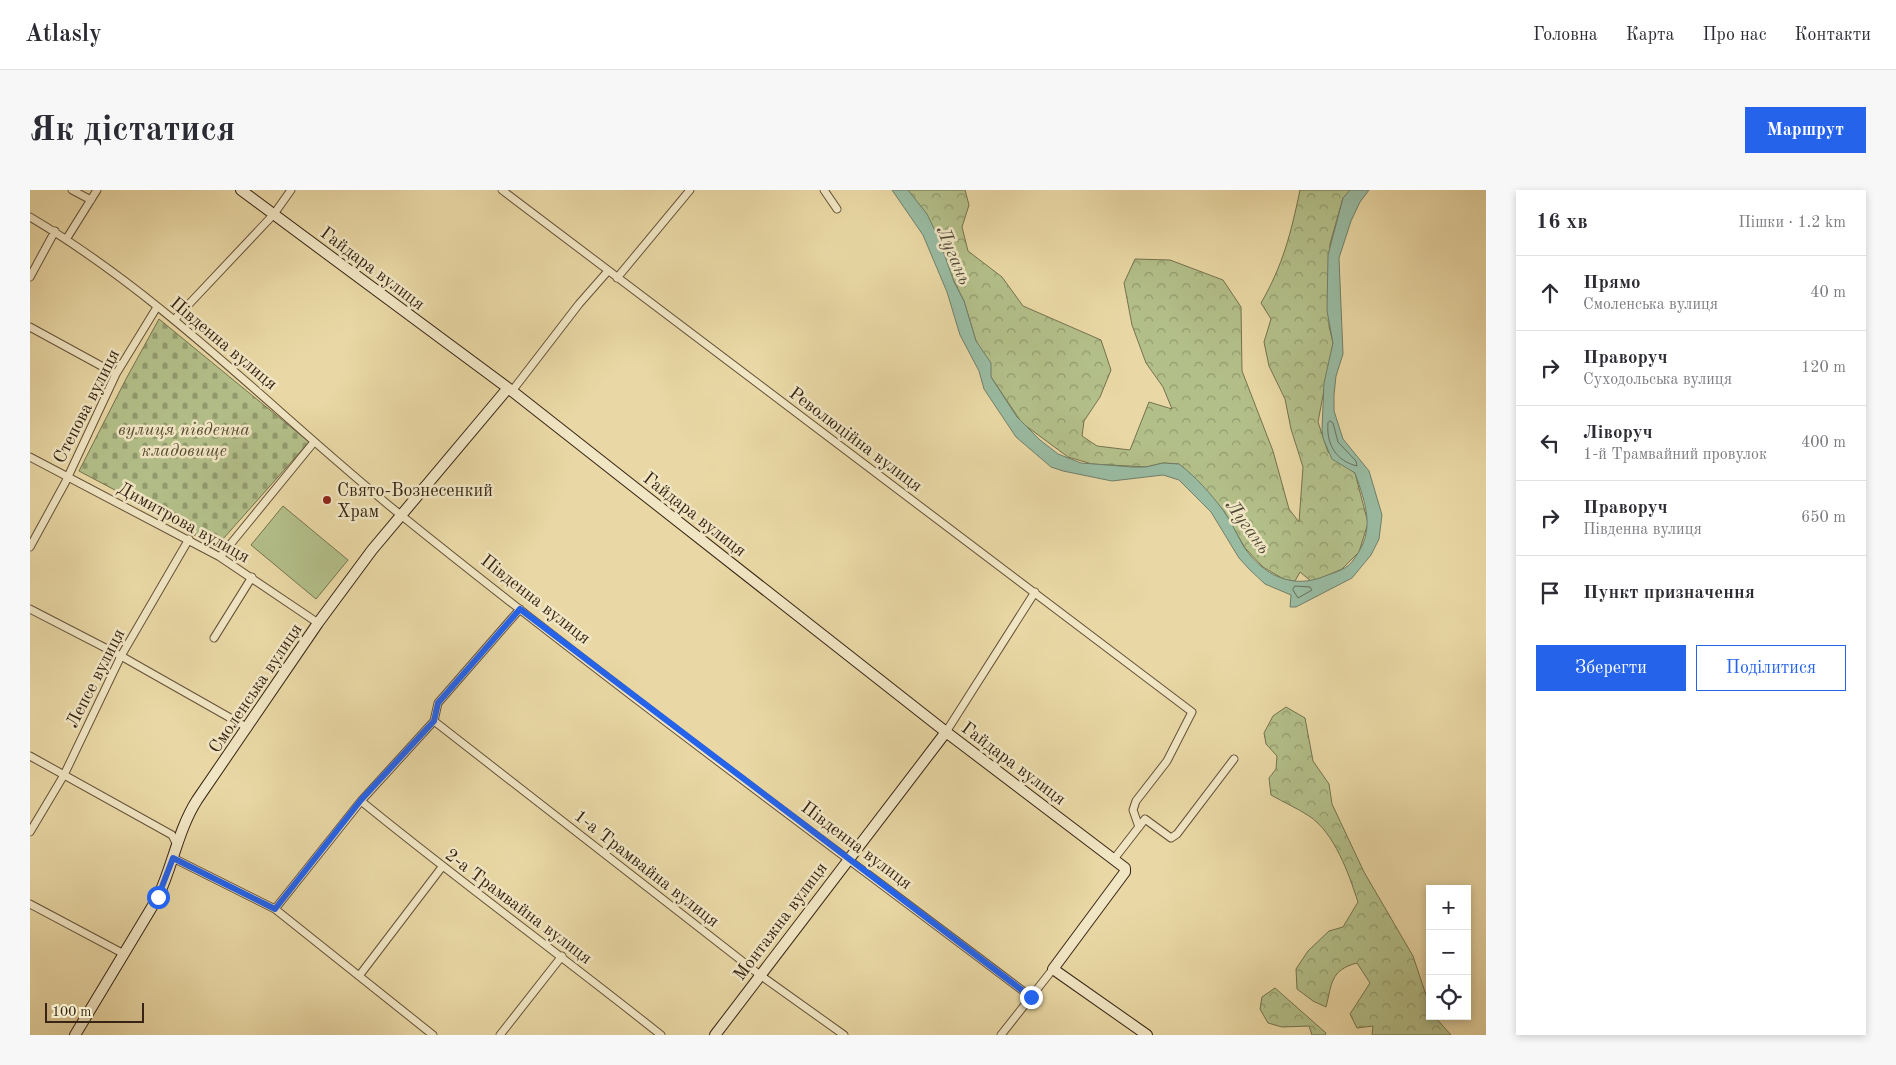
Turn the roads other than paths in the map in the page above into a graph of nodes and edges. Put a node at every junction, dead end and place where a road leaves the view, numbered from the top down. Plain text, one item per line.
1 (72, 190) edge
2 (98, 190) edge
3 (241, 190) edge
4 (291, 190) edge
5 (502, 190) edge
6 (690, 190) edge
7 (824, 190) edge
8 (91, 200) junction
9 (837, 209) dead end
10 (274, 214) junction
11 (30, 216) edge
12 (55, 231) junction
13 (67, 238) junction
14 (608, 271) junction
15 (30, 277) edge
16 (618, 278) junction
17 (157, 307) junction
18 (174, 320) junction
19 (30, 327) edge
20 (116, 374) junction
21 (510, 390) junction
22 (314, 442) junction
23 (30, 457) edge
24 (68, 475) junction
25 (401, 515) junction
26 (188, 539) junction
27 (30, 547) edge
28 (220, 558) junction
29 (252, 577) junction
30 (1034, 592) junction
31 (30, 609) edge
32 (520, 609) junction
33 (318, 624) junction
34 (214, 638) dead end
35 (122, 656) junction
36 (434, 721) junction
37 (248, 728) junction
38 (946, 732) junction
39 (30, 756) edge
40 (1234, 758) dead end
41 (64, 775) junction
42 (361, 800) junction
43 (1139, 827) junction
44 (30, 832) edge
45 (177, 845) junction
46 (173, 858) junction
47 (848, 859) junction
48 (1114, 859) junction
49 (442, 867) junction
50 (30, 904) edge
51 (275, 909) junction
52 (124, 954) junction
53 (562, 956) junction
54 (1053, 969) junction
55 (760, 975) junction
56 (359, 976) junction
57 (1031, 997) junction
58 (75, 1035) edge
59 (433, 1035) edge
60 (500, 1035) edge
61 (661, 1035) edge
62 (715, 1035) edge
63 (844, 1035) edge
64 (1001, 1035) edge
65 (1147, 1035) edge

1 - 8 street
2 - 8 street
3 - 10 street, Гайдара вулиця
4 - 10 street
5 - 14 street, Революційна вулиця
6 - 16 street
7 - 9 street
8 - 13 street
10 - 18 street
10 - 21 street, Гайдара вулиця
11 - 12 street, Південна вулиця
12 - 13 street, Південна вулиця
12 - 15 street
13 - 17 street, Південна вулиця
14 - 16 street, Революційна вулиця
14 - 21 street
16 - 30 street, Революційна вулиця
17 - 18 street, Південна вулиця
17 - 20 street, Степова вулиця
18 - 22 street, Південна вулиця
19 - 20 street
20 - 24 street, Степова вулиця
21 - 25 street, Смоленська вулиця
21 - 38 street, Гайдара вулиця
22 - 25 street, Південна вулиця
22 - 28 street
23 - 24 street, Димитрова вулиця
24 - 26 street, Димитрова вулиця
24 - 27 street, Степова вулиця
25 - 32 street, Південна вулиця
25 - 33 street, Смоленська вулиця
26 - 28 street, Димитрова вулиця
26 - 35 street, Лепсе вулиця
28 - 29 street, Димитрова вулиця
29 - 33 street, Димитрова вулиця
29 - 34 street
30 - 38 street
30 - 43 street, Революційна вулиця
31 - 35 street
32 - 36 street
32 - 47 street, Південна вулиця
33 - 37 street, Смоленська вулиця
35 - 37 street
35 - 41 street, Лепсе вулиця
36 - 42 street
36 - 55 street, 1-а Трамвайна вулиця
37 - 45 street, Смоленська вулиця
38 - 47 street, Монтажна вулиця
38 - 48 street, Гайдара вулиця
39 - 41 street
40 - 43 street
41 - 44 street, Лепсе вулиця
41 - 45 street
42 - 49 street, 2-а Трамвайна вулиця
42 - 51 street
43 - 48 street
45 - 46 street, Смоленська вулиця
46 - 51 street
46 - 52 street, Смоленська вулиця
47 - 55 street, Монтажна вулиця
47 - 57 street, Південна вулиця
48 - 54 street, Гайдара вулиця
49 - 53 street, 2-а Трамвайна вулиця
49 - 56 street
50 - 52 street
51 - 56 street
52 - 58 street, Смоленська вулиця
53 - 60 street
53 - 61 street, 2-а Трамвайна вулиця
54 - 57 street
54 - 65 street
55 - 62 street, Монтажна вулиця
55 - 63 street, 1-а Трамвайна вулиця
56 - 59 street
57 - 64 street

